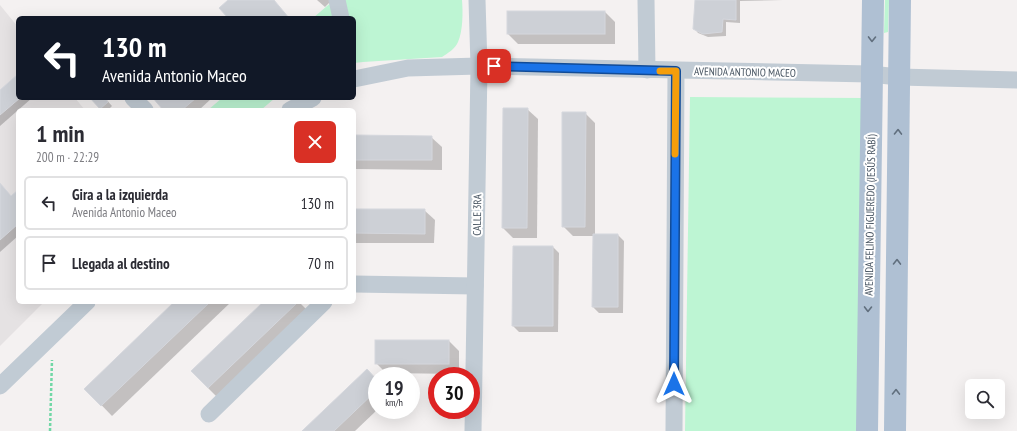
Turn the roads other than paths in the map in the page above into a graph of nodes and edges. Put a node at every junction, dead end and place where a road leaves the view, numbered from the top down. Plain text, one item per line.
1 (337, 0) edge
2 (477, 0) edge
3 (646, 0) edge
4 (873, 0) edge
5 (900, 0) edge
6 (341, 16) edge
7 (479, 66) junction
8 (647, 70) junction
9 (676, 71) junction
10 (872, 74) junction
11 (899, 77) junction
12 (356, 79) edge
13 (1017, 80) edge
14 (135, 100) edge
15 (309, 100) edge
16 (143, 108) edge
17 (294, 108) edge
18 (356, 284) edge
19 (476, 286) junction
20 (85, 304) edge
21 (322, 304) edge
22 (0, 386) edge
23 (209, 414) dead end
24 (473, 431) edge
25 (674, 431) edge
26 (867, 431) edge
27 (895, 431) edge

1 - 6 street
2 - 7 street, CALLE 3RA
3 - 8 street
4 -> 10 main road, AVENIDA FELINO FIGUEREDO (JESÚS RABÍ)
5 - 11 main road
7 - 8 street, AVENIDA ANTONIO MACEO
7 - 12 street, AVENIDA ANTONIO MACEO
7 - 19 street, CALLE 3RA
8 - 9 street, AVENIDA ANTONIO MACEO
9 - 10 street, AVENIDA ANTONIO MACEO
9 - 25 street
10 - 11 street, AVENIDA ANTONIO MACEO
10 -> 26 main road, AVENIDA FELINO FIGUEREDO (JESÚS RABÍ)
11 - 13 street, AVENIDA ANTONIO MACEO
27 -> 11 main road
14 - 16 street
15 - 17 street
18 - 19 street
19 - 24 street, CALLE 3RA
20 - 22 street
21 - 23 street

